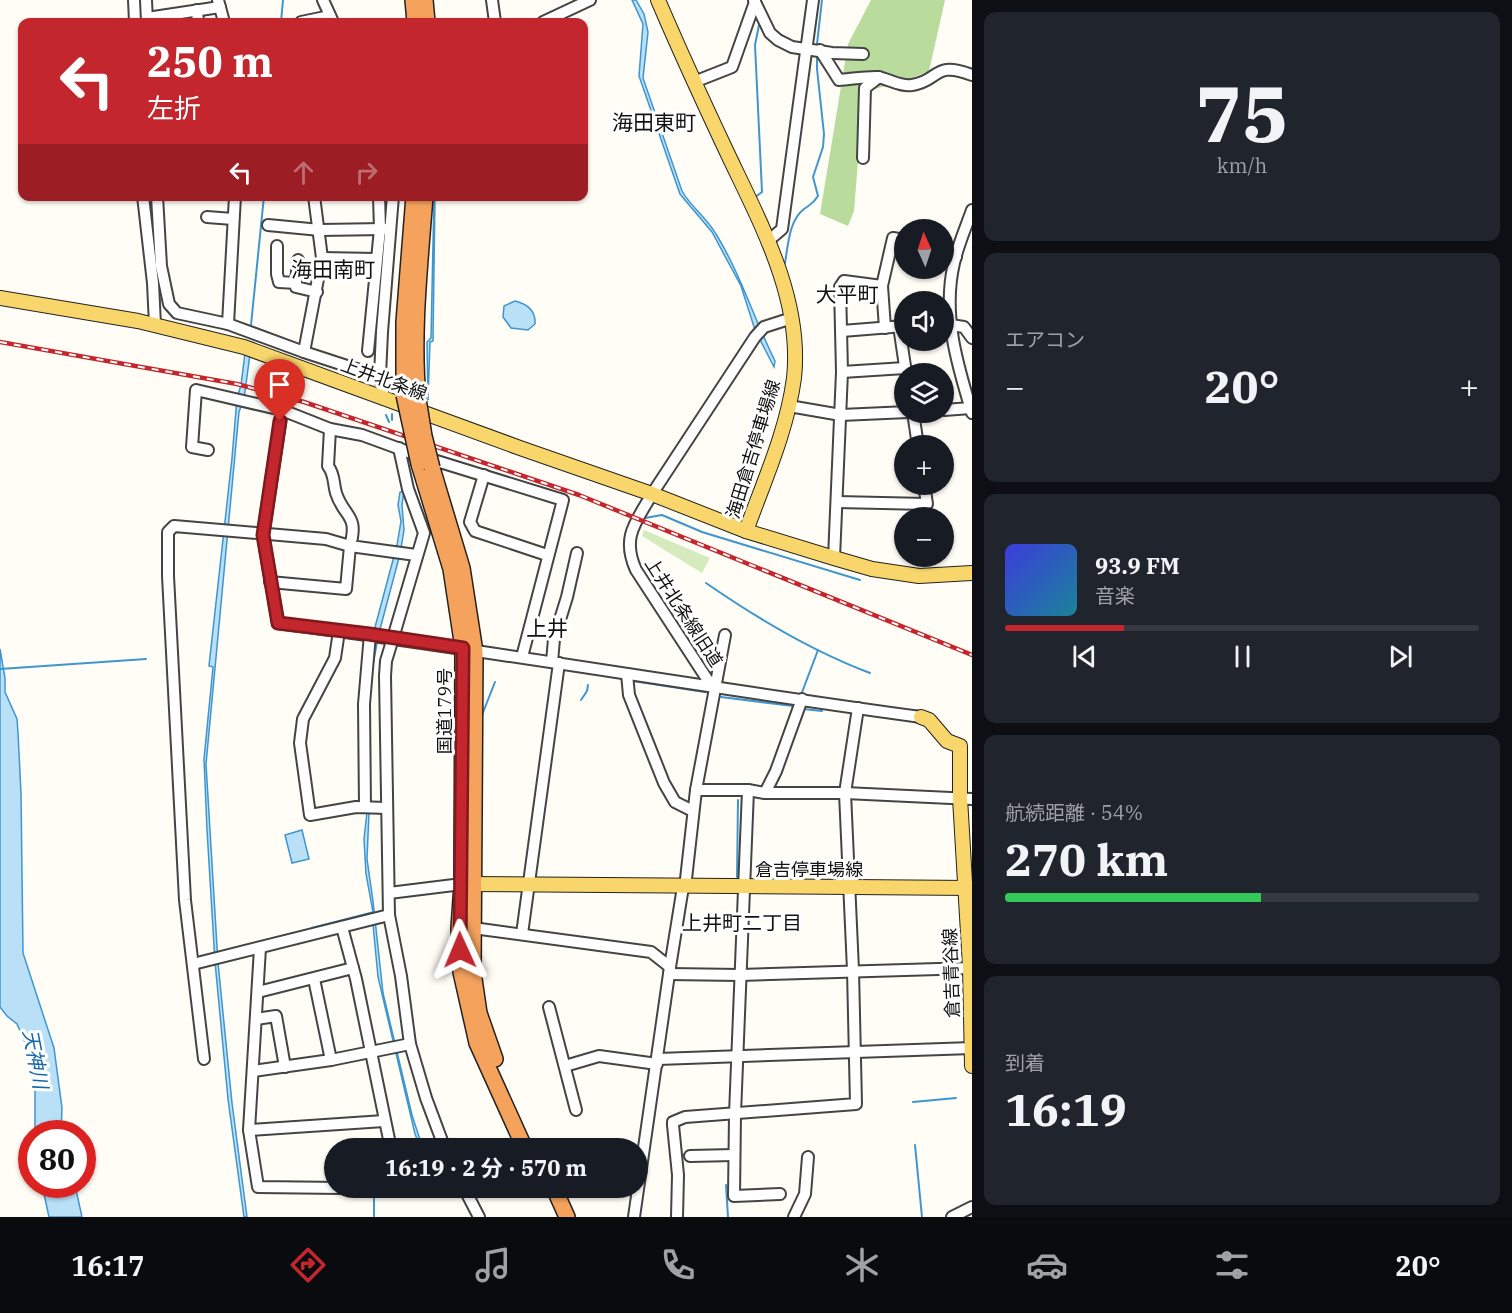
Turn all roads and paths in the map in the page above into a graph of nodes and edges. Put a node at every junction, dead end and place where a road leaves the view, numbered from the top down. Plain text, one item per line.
1 (134, 0) edge
2 (146, 0) edge
3 (323, 0) edge
4 (413, 0) edge
5 (425, 0) edge
6 (492, 0) edge
7 (590, 0) edge
8 (658, 0) edge
9 (813, 0) edge
10 (754, 1) edge
11 (219, 4) edge
12 (197, 10) junction
13 (135, 18) edge
14 (147, 18) edge
15 (157, 18) edge
16 (198, 18) edge
17 (332, 18) edge
18 (415, 18) edge
19 (427, 18) edge
20 (494, 18) edge
21 (552, 18) edge
22 (805, 48) junction
23 (820, 50) junction
24 (863, 54) dead end
25 (972, 75) edge
26 (879, 77) junction
27 (694, 82) junction
28 (863, 158) dead end
29 (144, 201) edge
30 (157, 201) edge
31 (235, 201) edge
32 (315, 201) edge
33 (380, 201) edge
34 (392, 201) edge
35 (414, 201) edge
36 (425, 201) edge
37 (972, 210) edge
38 (207, 217) dead end
39 (233, 219) junction
40 (268, 225) dead end
41 (385, 229) junction
42 (320, 230) junction
43 (894, 238) edge
44 (768, 241) junction
45 (278, 246) dead end
46 (956, 257) joint
47 (322, 258) junction
48 (298, 260) dead end
49 (376, 260) junction
50 (296, 283) junction
51 (882, 286) junction
52 (950, 291) edge
53 (317, 292) junction
54 (0, 298) edge
55 (792, 318) junction
56 (228, 324) junction
57 (155, 325) junction
58 (954, 325) edge
59 (894, 327) edge
60 (885, 328) junction
61 (842, 331) junction
62 (972, 338) edge
63 (368, 351) dead end
64 (954, 351) edge
65 (304, 352) junction
66 (894, 371) edge
67 (842, 372) junction
68 (380, 375) junction
69 (411, 397) junction
70 (384, 399) junction
71 (789, 406) junction
72 (282, 410) junction
73 (954, 410) edge
74 (971, 410) edge
75 (894, 413) edge
76 (841, 415) junction
77 (330, 429) junction
78 (399, 448) junction
79 (208, 450) dead end
80 (484, 475) junction
81 (652, 494) junction
82 (926, 495) edge
83 (837, 502) junction
84 (746, 531) junction
85 (263, 535) junction
86 (350, 546) junction
87 (577, 553) dead end
88 (416, 555) junction
89 (548, 555) junction
90 (834, 558) junction
91 (972, 573) edge
92 (270, 582) junction
93 (339, 631) junction
94 (370, 634) junction
95 (725, 635) dead end
96 (393, 638) junction
97 (469, 650) junction
98 (522, 657) junction
99 (556, 662) junction
100 (627, 674) junction
101 (715, 687) junction
102 (802, 699) junction
103 (858, 708) junction
104 (921, 717) joint
105 (966, 746) edge
106 (696, 790) junction
107 (748, 790) junction
108 (765, 793) junction
109 (845, 793) junction
110 (966, 798) edge
111 (365, 807) junction
112 (387, 808) junction
113 (693, 812) junction
114 (468, 884) junction
115 (529, 885) junction
116 (685, 885) junction
117 (744, 887) junction
118 (849, 887) junction
119 (968, 887) edge
120 (389, 893) junction
121 (389, 915) junction
122 (342, 927) junction
123 (473, 928) junction
124 (522, 934) junction
125 (260, 948) junction
126 (194, 964) junction
127 (353, 968) junction
128 (971, 968) edge
129 (670, 970) junction
130 (853, 970) junction
131 (740, 975) junction
132 (314, 979) junction
133 (258, 992) junction
134 (549, 1007) dead end
135 (256, 1019) junction
136 (410, 1044) junction
137 (972, 1048) edge
138 (371, 1051) junction
139 (855, 1051) junction
140 (738, 1057) junction
141 (204, 1059) dead end
142 (331, 1060) junction
143 (658, 1061) junction
144 (565, 1066) junction
145 (972, 1066) edge
146 (285, 1067) junction
147 (253, 1071) junction
148 (576, 1110) dead end
149 (735, 1114) junction
150 (384, 1121) junction
151 (249, 1130) junction
152 (388, 1138) edge
153 (441, 1138) edge
154 (520, 1138) edge
155 (531, 1138) edge
156 (734, 1155) junction
157 (690, 1156) dead end
158 (808, 1157) dead end
159 (324, 1188) edge
160 (780, 1194) dead end
161 (469, 1198) edge
162 (547, 1198) edge
163 (558, 1198) edge
164 (972, 1207) edge
165 (479, 1217) edge
166 (556, 1217) edge
167 (567, 1217) edge
168 (634, 1217) edge
169 (677, 1217) edge
170 (794, 1217) edge
171 (952, 1217) edge

1 - 13 street
2 - 14 street
3 - 17 street
4 - 18 highway
5 - 19 highway
6 - 20 street
7 - 21 street
8 - 27 main road, 海田倉吉停車場線
9 - 22 street
10 - 22 street
10 - 27 street
11 - 12 street
12 - 15 street
12 - 16 street
22 - 23 street
22 - 44 street
23 - 24 street
23 - 26 street
25 - 26 street
26 - 28 street
27 - 44 main road, 海田倉吉停車場線
29 - 57 street
30 - 56 street
31 - 39 street
32 - 42 street
33 - 41 street
34 - 41 street
35 - 69 highway, 国道179号
36 - 69 highway, 国道179号
37 - 46 street
38 - 39 street
39 - 56 street
40 - 42 street
41 - 42 street
41 - 49 street
41 - 68 street
42 - 47 street
43 - 51 street
44 - 55 main road, 海田倉吉停車場線
45 - 50 street
46 - 52 street
47 - 49 street
47 - 53 street
48 - 50 street
49 - 63 street
50 - 53 street
51 - 60 street
51 - 61 street
53 - 65 street
54 - 57 main road, 上井北条線
55 - 71 main road, 海田倉吉停車場線
55 - 81 street, 上井北条線旧道
56 - 65 street
57 - 70 main road, 上井北条線
58 - 62 street
59 - 60 street
60 - 61 street
61 - 67 street
64 - 74 street
65 - 68 street
66 - 67 street
67 - 76 street
68 - 70 street
69 - 97 highway, 国道179号, bridge
70 - 81 main road, 上井北条線
71 - 76 street
71 - 84 main road, 海田倉吉停車場線
72 - 77 street
72 - 79 street
72 - 85 street
73 - 74 street
75 - 76 street
76 - 83 street
77 - 78 street
77 - 86 street
78 - 80 street
78 - 88 street
80 - 89 street
80 - 89 street
81 - 84 main road, 上井北条線
81 - 101 street, 上井北条線旧道
82 - 83 street
83 - 90 street
84 - 90 main road, 海田倉吉停車場線
85 - 86 street
85 - 92 street
85 - 126 street
86 - 88 street
86 - 92 street
87 - 99 street
88 - 96 street
89 - 98 street
90 - 91 main road, 海田倉吉停車場線
92 - 93 street
93 - 94 street
93 - 111 street
94 - 96 street
94 - 111 street
95 - 101 street
96 - 97 street
96 - 112 street
97 - 98 street
97 - 114 highway, 国道179号
98 - 99 street
99 - 100 street
99 - 115 street
100 - 101 street
100 - 113 street
101 - 102 street, 上井北条線旧道
101 - 106 street
102 - 103 street, 上井北条線旧道
102 - 108 street
103 - 104 street, 上井北条線旧道
103 - 109 street
104 - 105 main road
105 - 110 main road
106 - 107 street
106 - 113 street
107 - 108 street
107 - 117 street
108 - 109 street
109 - 110 street
109 - 118 street
110 - 119 main road
111 - 112 street
112 - 120 street
113 - 116 street
114 - 115 main road, 倉吉停車場線
114 - 120 street
114 - 123 highway, 国道179号
114 - 154 highway, 国道179号
115 - 116 main road, 倉吉停車場線
115 - 124 street
116 - 117 main road, 倉吉停車場線
116 - 129 street
117 - 118 main road, 倉吉停車場線
117 - 131 street
118 - 119 main road, 倉吉停車場線
118 - 130 street
119 - 128 main road, 倉吉青谷線
120 - 121 street
121 - 122 street
121 - 136 street
122 - 125 street
122 - 127 street
123 - 124 street
123 - 155 highway, 国道179号
124 - 129 street
125 - 126 street
125 - 133 street
126 - 141 street
127 - 132 street
127 - 138 street
128 - 130 street
128 - 137 main road, 倉吉青谷線
129 - 131 street
129 - 143 street
130 - 131 street
130 - 139 street
131 - 140 street
132 - 133 street
132 - 142 street
133 - 135 street
134 - 144 street
135 - 146 street
135 - 147 street
136 - 138 street
136 - 153 street
137 - 139 street
137 - 145 main road, 倉吉青谷線
138 - 142 street
138 - 150 street
139 - 140 street
139 - 149 street
140 - 143 street
140 - 149 street
142 - 146 street
143 - 144 street
143 - 168 street
144 - 148 street
146 - 147 street
147 - 151 street
149 - 156 street
149 - 169 street
150 - 151 street
150 - 152 street
151 - 159 street
156 - 157 street
156 - 160 street
158 - 170 street
161 - 165 street
162 - 166 highway
163 - 167 highway
164 - 171 street

